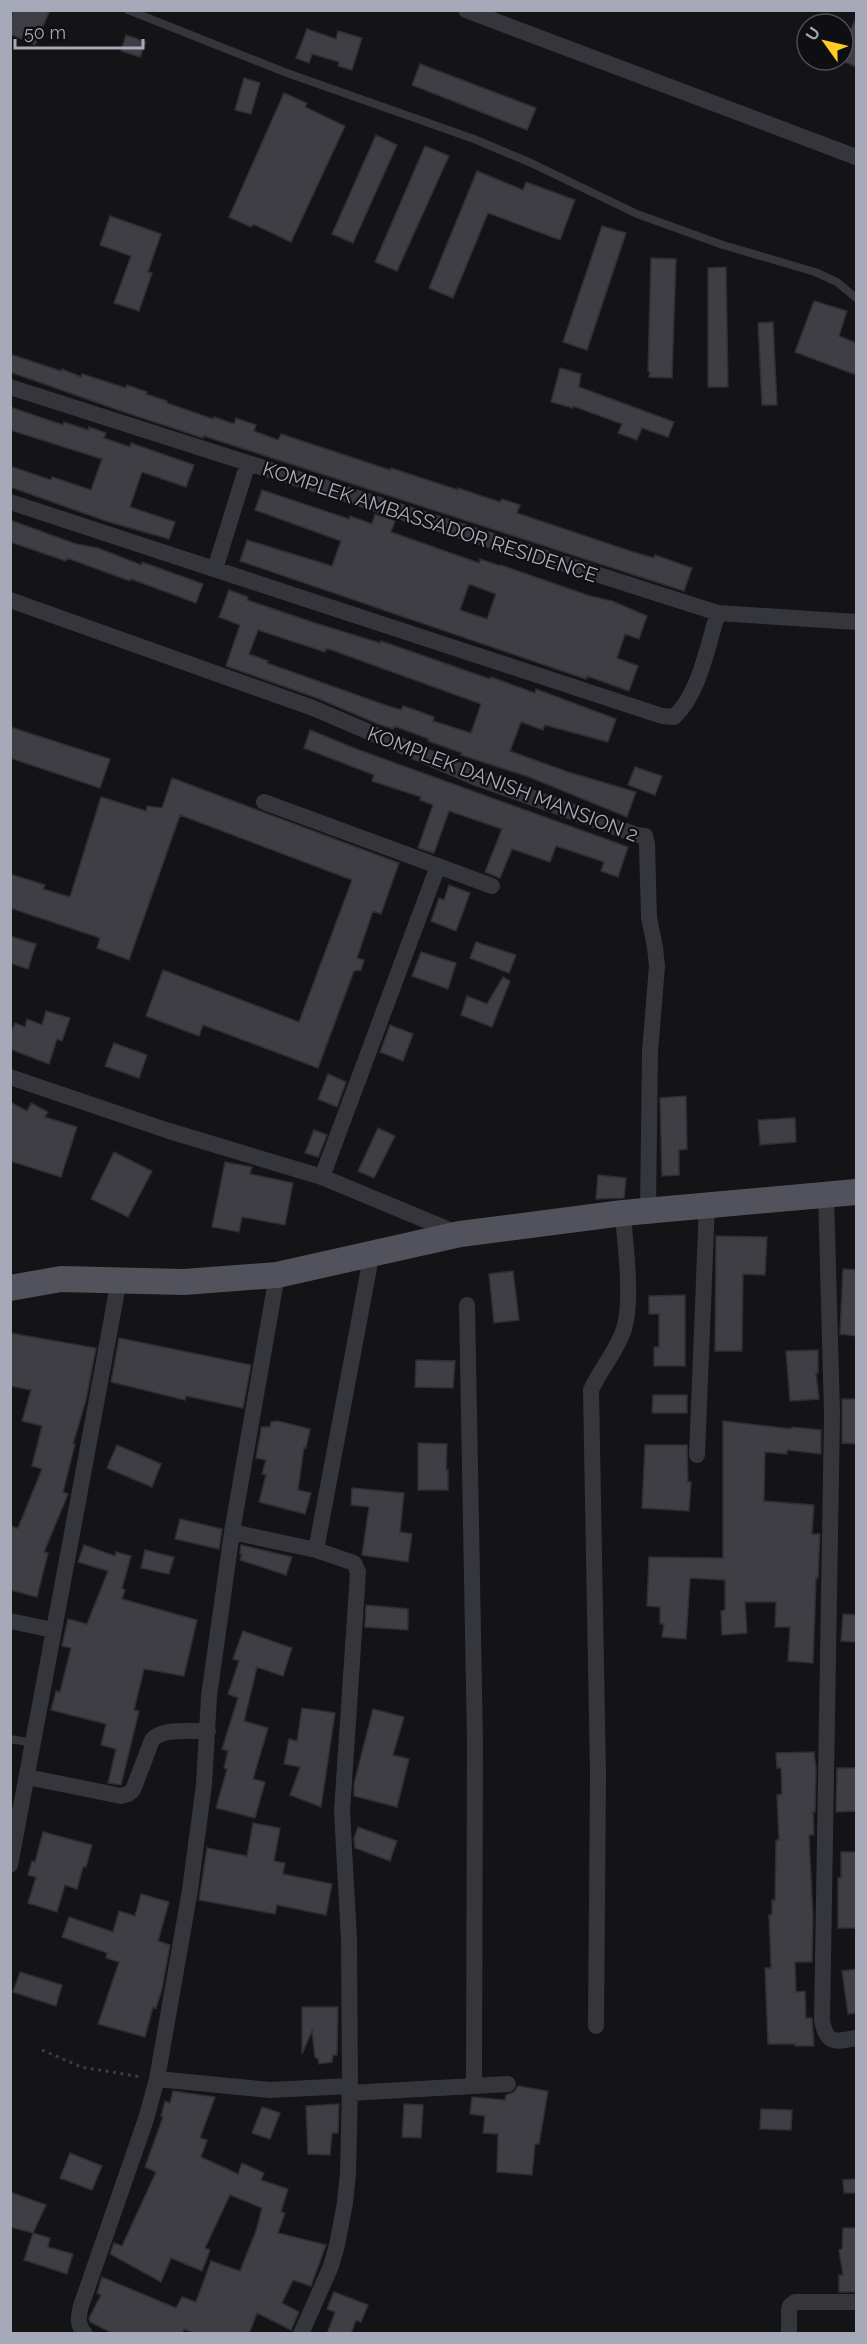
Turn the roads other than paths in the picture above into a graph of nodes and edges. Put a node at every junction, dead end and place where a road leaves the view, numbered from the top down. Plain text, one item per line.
1 (128, 10) edge
2 (466, 10) edge
3 (856, 157) edge
4 (856, 298) edge
5 (10, 387) edge
6 (248, 464) junction
7 (10, 502) edge
8 (215, 569) junction
9 (10, 600) edge
10 (718, 614) junction
11 (856, 622) edge
12 (264, 802) dead end
13 (438, 866) junction
14 (492, 886) dead end
15 (10, 1077) edge
16 (322, 1176) junction
17 (856, 1192) edge
18 (826, 1194) junction
19 (707, 1205) junction
20 (636, 1212) junction
21 (460, 1234) junction
22 (372, 1252) junction
23 (277, 1275) junction
24 (119, 1280) junction
25 (12, 1291) edge
26 (467, 1305) dead end
27 (697, 1455) dead end
28 (232, 1533) junction
29 (316, 1550) junction
30 (10, 1621) edge
31 (53, 1630) junction
32 (208, 1731) junction
33 (10, 1739) edge
34 (34, 1743) junction
35 (27, 1777) junction
36 (10, 1865) edge
37 (596, 2026) dead end
38 (856, 2038) edge
39 (157, 2079) junction
40 (508, 2084) dead end
41 (474, 2086) junction
42 (350, 2090) junction
43 (856, 2302) edge
44 (85, 2334) edge
45 (301, 2334) edge
46 (789, 2334) edge

1 - 4 lane
2 - 3 street
5 - 6 street, KOMPLEK AMBASSADOR RESIDENCE
6 - 8 street
6 - 10 street, KOMPLEK AMBASSADOR RESIDENCE
7 - 8 street
8 - 10 street
9 - 20 street, KOMPLEK DANISH MANSION 2
10 - 11 street, KOMPLEK AMBASSADOR RESIDENCE
12 - 13 street
13 - 14 street
13 - 16 street
15 - 16 street
16 - 21 street
17 - 18 main road
18 - 19 main road
18 - 38 street
19 - 20 main road
19 - 27 street
20 - 21 main road
20 - 37 street
21 - 22 main road
22 - 23 main road
22 - 29 street
23 - 24 main road
23 - 28 street
24 - 25 main road
24 - 31 street
26 - 41 street
28 - 29 street
28 - 32 street
29 - 42 street
30 - 31 street
31 - 34 street
32 - 35 street
32 - 39 street
33 - 34 lane
34 - 35 street
35 - 36 street
39 - 42 street
39 - 44 street
40 - 41 street
41 - 42 street
42 - 45 street
43 - 46 street

